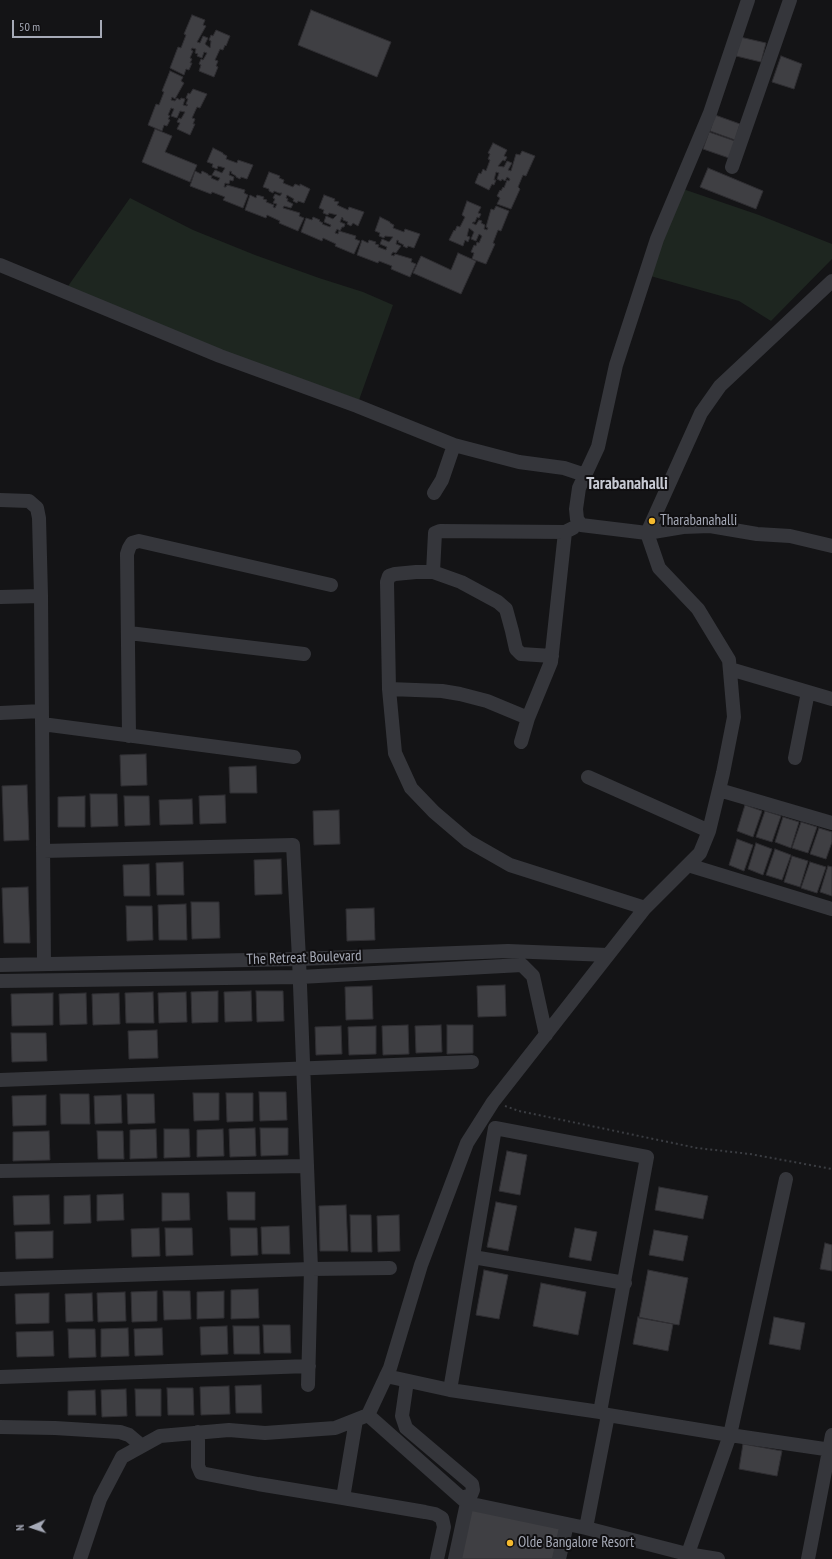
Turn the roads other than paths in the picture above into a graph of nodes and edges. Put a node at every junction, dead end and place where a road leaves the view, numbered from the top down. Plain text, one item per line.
1 (748, 0) edge
2 (790, 0) edge
3 (732, 167) dead end
4 (0, 265) edge
5 (832, 281) edge
6 (454, 445) junction
7 (585, 475) junction
8 (434, 493) dead end
9 (0, 500) edge
10 (581, 525) junction
11 (565, 532) junction
12 (647, 532) junction
13 (832, 546) edge
14 (433, 572) junction
15 (331, 585) dead end
16 (41, 596) junction
17 (0, 597) edge
18 (129, 633) junction
19 (304, 654) dead end
20 (552, 656) junction
21 (730, 669) junction
22 (389, 689) junction
23 (808, 692) junction
24 (832, 699) edge
25 (0, 713) edge
26 (42, 718) junction
27 (528, 718) junction
28 (129, 736) junction
29 (521, 742) dead end
30 (294, 758) dead end
31 (795, 758) dead end
32 (588, 777) dead end
33 (719, 790) junction
34 (832, 823) edge
35 (708, 831) junction
36 (43, 851) junction
37 (688, 865) junction
38 (645, 908) junction
39 (832, 909) edge
40 (608, 955) junction
41 (299, 959) junction
42 (44, 964) junction
43 (0, 965) edge
44 (300, 976) junction
45 (0, 981) edge
46 (546, 1035) junction
47 (472, 1062) dead end
48 (303, 1068) junction
49 (0, 1080) edge
50 (307, 1166) junction
51 (0, 1172) edge
52 (786, 1179) dead end
53 (473, 1257) junction
54 (390, 1268) dead end
55 (311, 1269) junction
56 (0, 1279) edge
57 (625, 1283) junction
58 (309, 1366) junction
59 (386, 1376) junction
60 (0, 1377) edge
61 (407, 1381) junction
62 (308, 1385) dead end
63 (450, 1390) junction
64 (604, 1414) junction
65 (362, 1418) junction
66 (0, 1427) edge
67 (198, 1432) junction
68 (730, 1435) junction
69 (832, 1435) edge
70 (142, 1446) junction
71 (831, 1450) edge
72 (343, 1498) junction
73 (465, 1500) junction
74 (567, 1524) junction
75 (586, 1528) junction
76 (687, 1556) edge
77 (80, 1559) edge
78 (437, 1559) edge
79 (455, 1559) edge
80 (559, 1559) edge
81 (718, 1559) edge
82 (808, 1559) edge

1 - 7 street
2 - 3 street
4 - 6 street
5 - 12 street
6 - 7 street
6 - 8 street
7 - 10 street
9 - 16 street
10 - 11 street
10 - 12 street
11 - 14 street
11 - 20 street
12 - 13 street
12 - 21 street
14 - 20 street
14 - 22 street
15 - 18 street
16 - 17 street
16 - 26 street
18 - 19 street
18 - 28 street
20 - 27 street
21 - 23 street
21 - 33 street
22 - 27 street
22 - 38 street
23 - 24 street
23 - 31 street
25 - 26 street
26 - 28 street
26 - 36 street
27 - 29 street
28 - 30 street
32 - 35 street
33 - 34 street
33 - 35 street
35 - 37 street
36 - 41 street
36 - 42 street
37 - 38 street
37 - 39 street
38 - 40 street
40 - 41 street, The Retreat Boulevard
40 - 46 street
41 - 42 street, The Retreat Boulevard
41 - 44 street
42 - 43 street, The Retreat Boulevard
44 - 45 street
44 - 46 street
44 - 48 street
46 - 59 street
47 - 48 street
48 - 49 street
48 - 50 street
50 - 51 street
50 - 55 street
52 - 68 street
53 - 57 street
53 - 57 street
53 - 63 street
54 - 55 street
55 - 56 street
55 - 58 street
57 - 64 street
58 - 60 street
58 - 62 street
59 - 61 street
59 - 65 street
61 - 63 street
61 - 73 street
63 - 64 street
64 - 68 street
64 - 75 street
65 - 67 street
65 - 72 street
65 - 73 street
66 - 70 street
67 - 70 street
67 - 72 street
68 - 71 street
68 - 76 street
69 - 71 street
70 - 77 street
71 - 82 street
72 - 78 street
73 - 74 street
73 - 79 street
74 - 75 street
74 - 80 street
75 - 76 street
76 - 81 street

